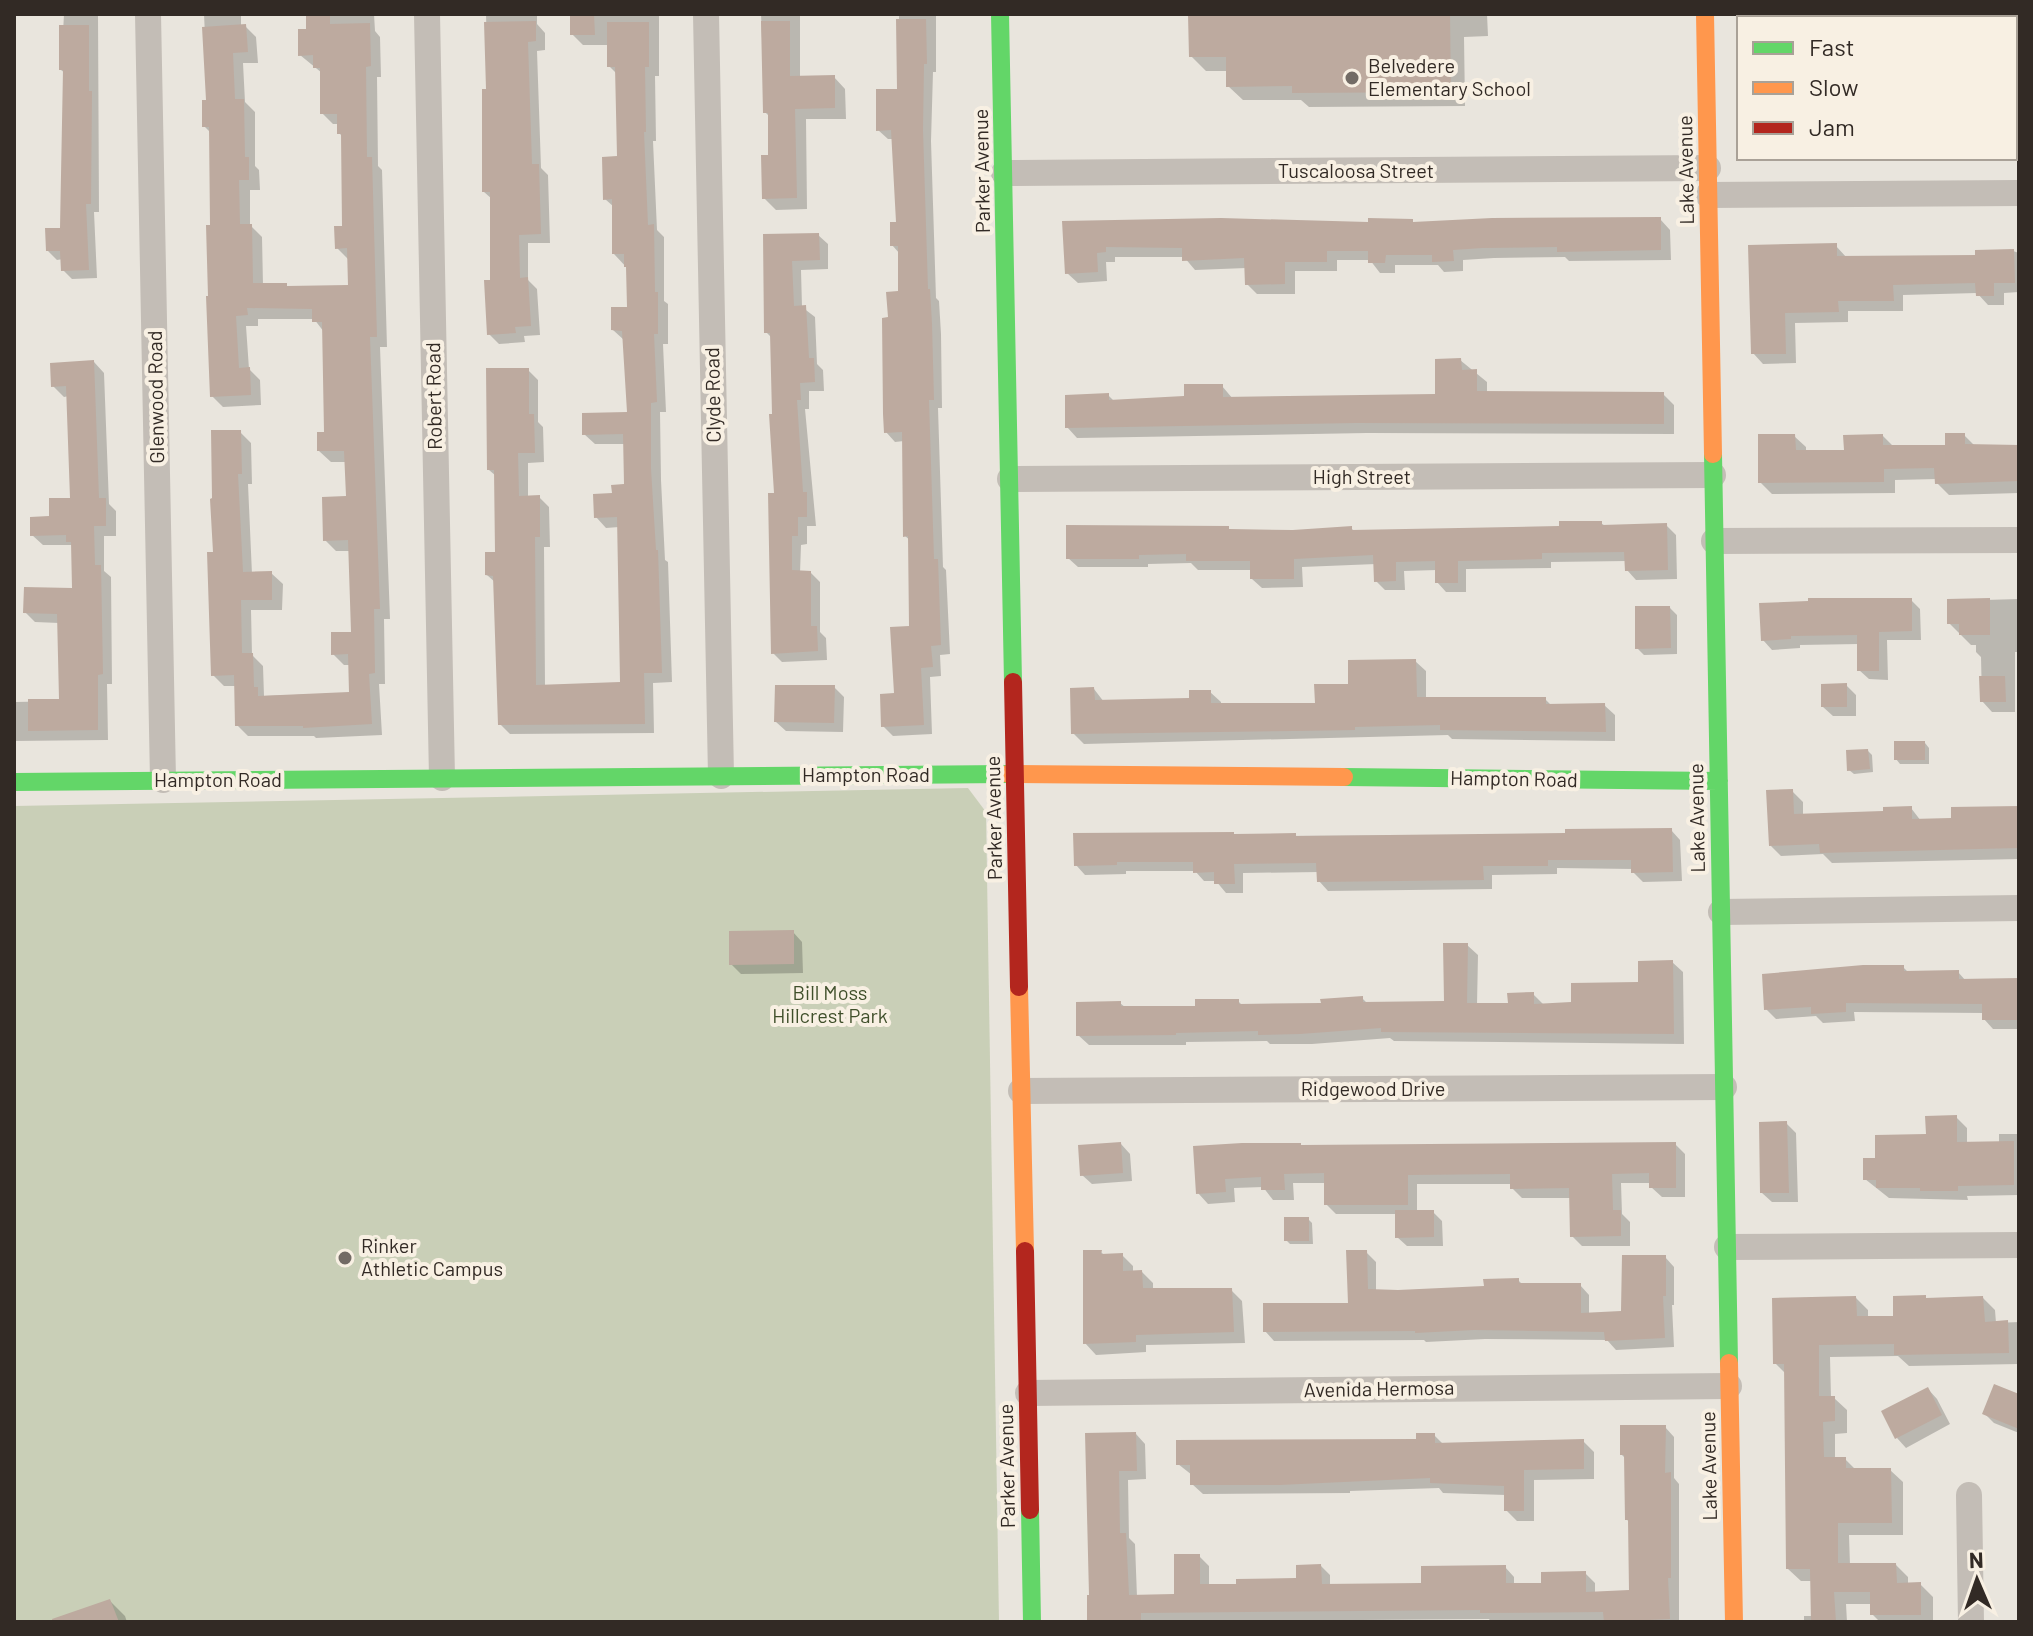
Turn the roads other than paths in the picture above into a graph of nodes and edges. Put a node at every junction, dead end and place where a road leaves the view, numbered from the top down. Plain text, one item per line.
1 (148, 14) edge
2 (427, 14) edge
3 (706, 14) edge
4 (1000, 14) edge
5 (1705, 14) edge
6 (1708, 168) junction
7 (1004, 173) junction
8 (2019, 193) edge
9 (1708, 195) junction
10 (1713, 475) junction
11 (1010, 479) junction
12 (2019, 540) edge
13 (1714, 541) junction
14 (1016, 774) junction
15 (721, 776) junction
16 (442, 778) junction
17 (163, 780) junction
18 (1719, 781) junction
19 (14, 782) edge
20 (2019, 908) edge
21 (1721, 912) junction
22 (1724, 1087) junction
23 (1021, 1091) junction
24 (2019, 1245) edge
25 (1727, 1247) junction
26 (1729, 1386) junction
27 (1028, 1393) junction
28 (1969, 1495) dead end
29 (1032, 1622) edge
30 (1734, 1622) edge
31 (1971, 1622) edge

1 - 17 street, Glenwood Road
2 - 16 street, Robert Road
3 - 15 street, Clyde Road
4 - 7 street, Parker Avenue
5 - 6 street, Lake Avenue
6 - 7 street, Tuscaloosa Street
6 - 9 street, Lake Avenue
7 - 11 street, Parker Avenue
8 - 9 street
9 - 10 street, Lake Avenue
10 - 11 street, High Street
10 - 13 street, Lake Avenue
11 - 14 street, Parker Avenue
12 - 13 street
13 - 18 street, Lake Avenue
14 - 15 street, Hampton Road
14 - 18 street, Hampton Road
14 - 23 street, Parker Avenue
15 - 16 street, Hampton Road
16 - 17 street, Hampton Road
17 - 19 street, Hampton Road
18 - 21 street, Lake Avenue
20 - 21 street
21 - 22 street, Lake Avenue
22 - 23 street, Ridgewood Drive
22 - 25 street, Lake Avenue
23 - 27 street, Parker Avenue
24 - 25 street
25 - 26 street, Lake Avenue
26 - 27 street, Avenida Hermosa
26 - 30 street, Lake Avenue
27 - 29 street, Parker Avenue
28 - 31 street

